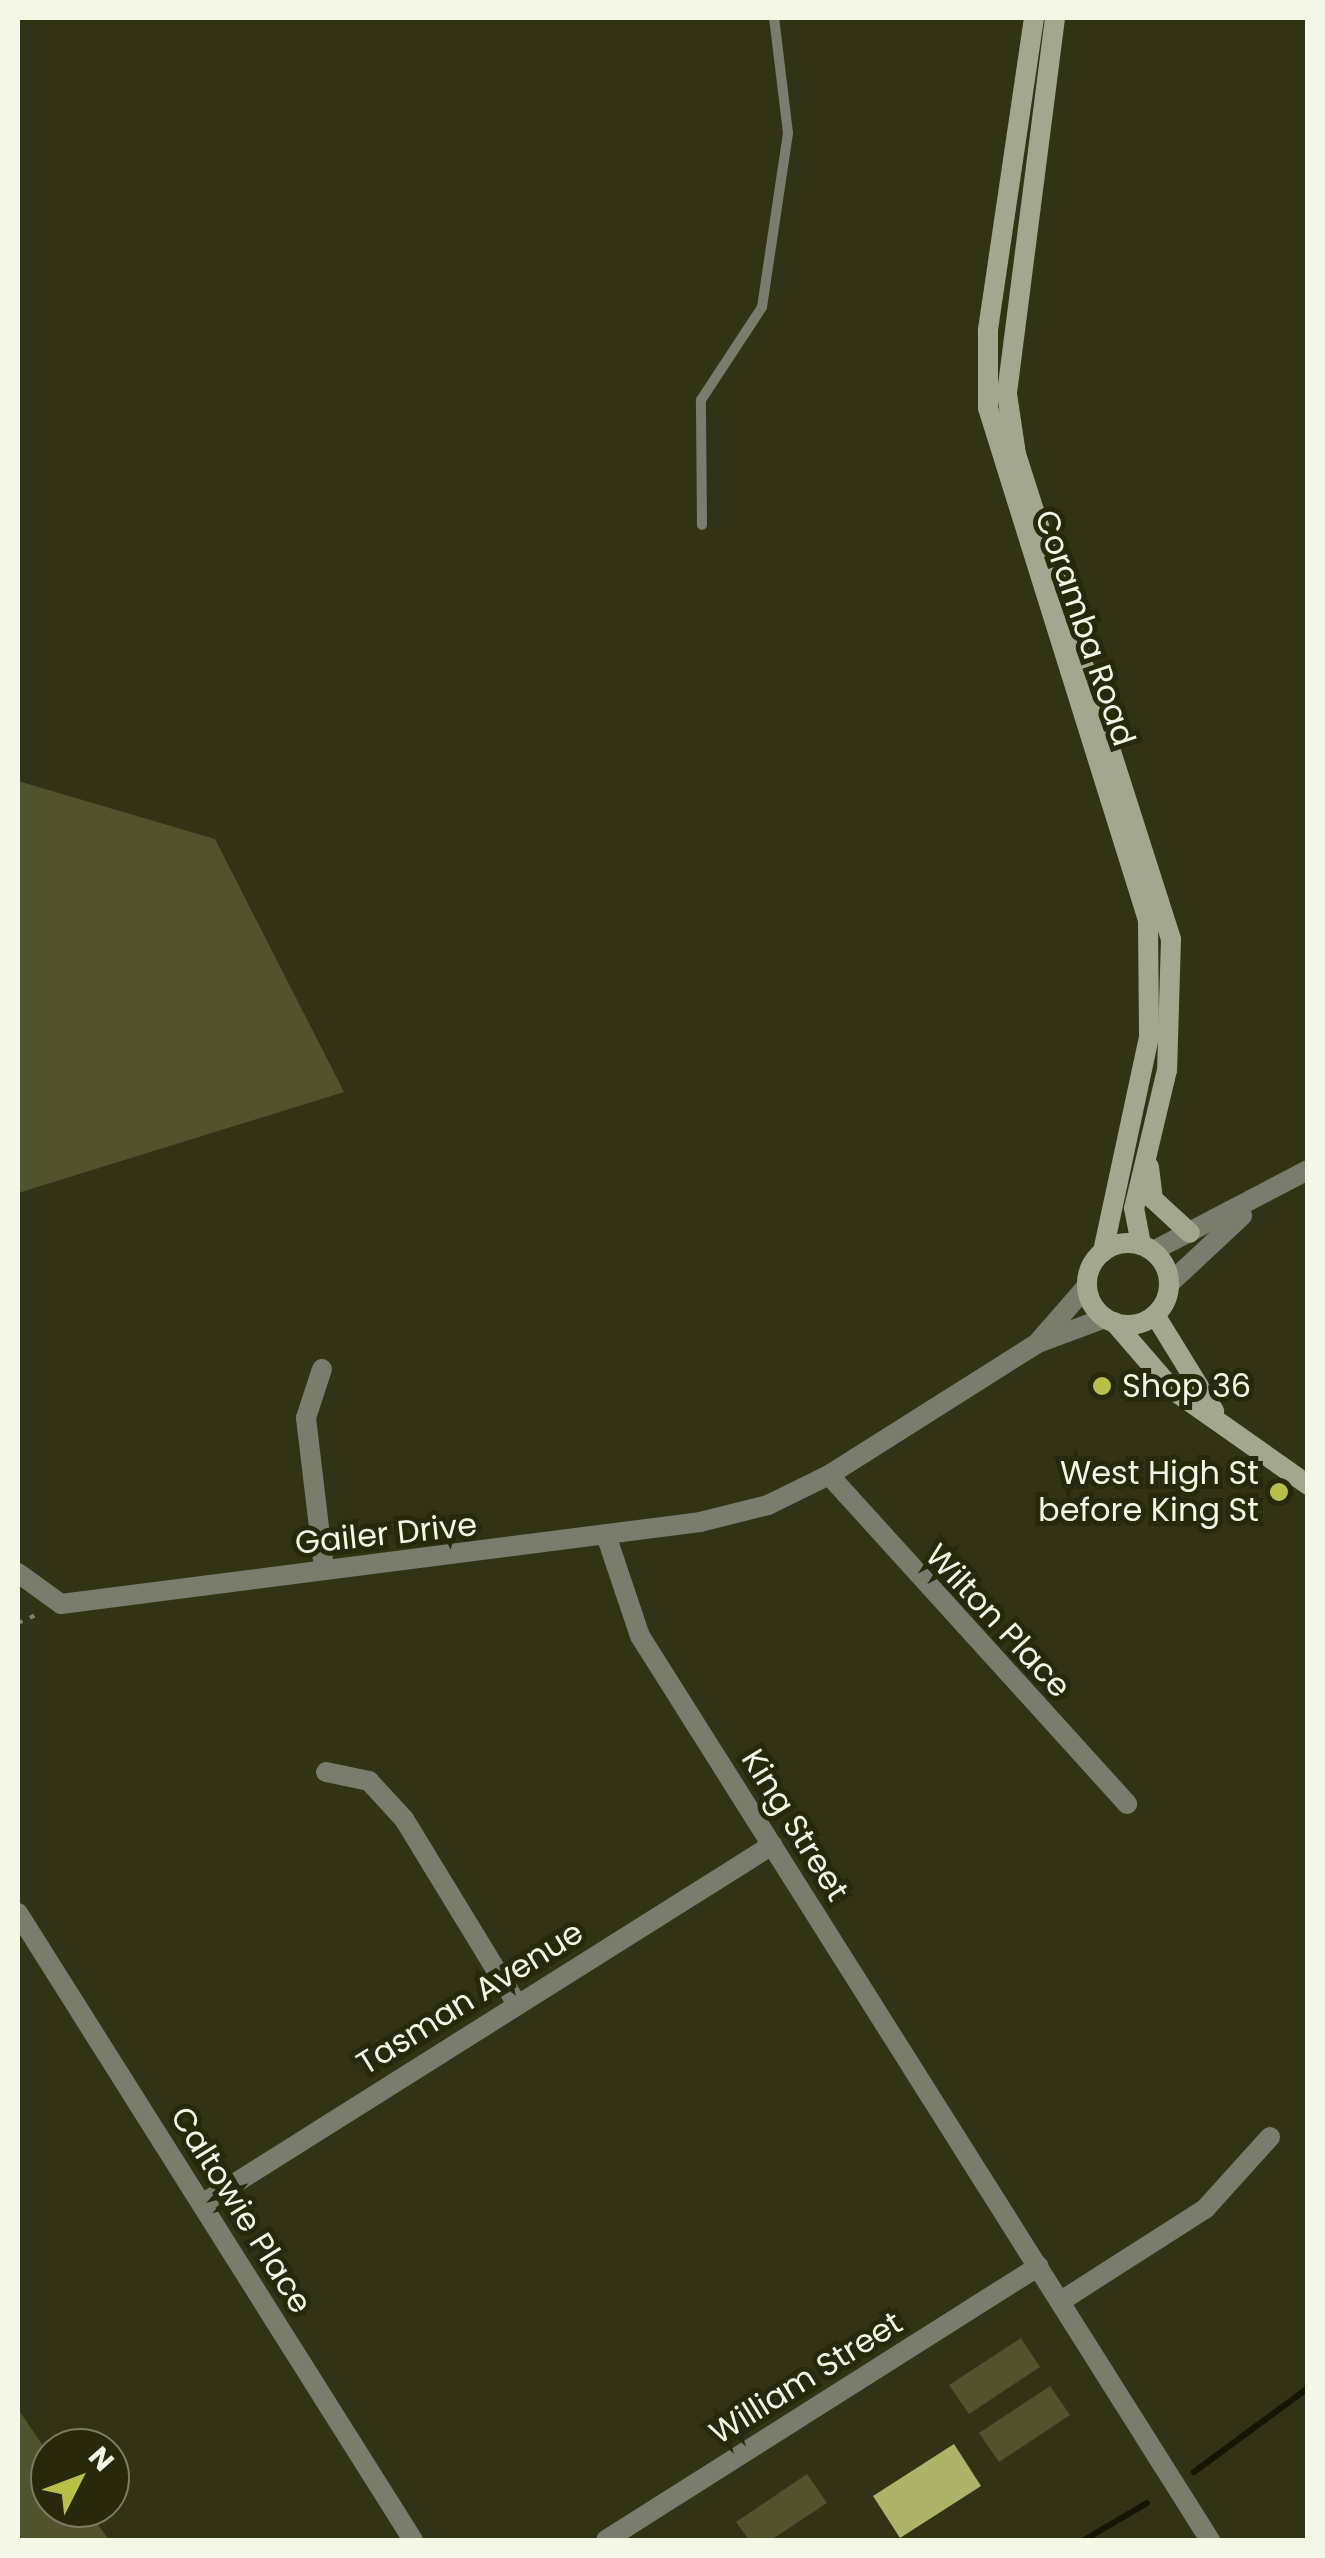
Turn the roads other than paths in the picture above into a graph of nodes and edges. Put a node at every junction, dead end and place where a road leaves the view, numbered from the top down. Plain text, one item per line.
1 (774, 18) edge
2 (1034, 18) edge
3 (1055, 18) edge
4 (702, 525) dead end
5 (1149, 1165) junction
6 (1308, 1170) edge
7 (1267, 1196) junction
8 (1190, 1234) junction
9 (1146, 1248) junction
10 (1102, 1252) junction
11 (1169, 1284) junction
12 (1088, 1286) junction
13 (1154, 1316) junction
14 (1110, 1320) junction
15 (1038, 1343) junction
16 (322, 1369) dead end
17 (1216, 1414) junction
18 (828, 1476) junction
19 (1308, 1485) edge
20 (607, 1538) junction
21 (324, 1569) junction
22 (18, 1572) edge
23 (326, 1772) dead end
24 (1128, 1804) dead end
25 (772, 1845) junction
26 (18, 1913) edge
27 (517, 2004) junction
28 (1270, 2137) dead end
29 (202, 2204) junction
30 (1038, 2266) junction
31 (1061, 2301) junction
32 (412, 2540) edge
33 (606, 2540) edge
34 (1210, 2540) edge

1 - 4 lane
2 - 10 main road, Coramba Road
3 - 5 main road, Coramba Road
5 - 8 main road
5 - 9 main road, Coramba Road
6 - 7 street
7 - 8 street
7 - 11 street
8 - 9 street
9 - 10 main road
9 - 11 main road
10 - 12 main road
11 - 13 main road
12 - 14 main road
12 - 15 street
13 - 14 main road
13 - 17 main road
14 - 15 street
14 - 17 main road
15 - 18 street
16 - 21 street
17 - 19 main road
18 - 20 street
18 - 24 street, Wilton Place
20 - 21 street, Gailer Drive
20 - 25 street, King Street
21 - 22 street, Gailer Drive
23 - 27 street
25 - 27 street, Tasman Avenue
25 - 30 street, King Street
26 - 29 street, Caltowie Place
27 - 29 street, Tasman Avenue
28 - 31 street
29 - 32 street, Caltowie Place
30 - 31 street, King Street
30 - 33 street, William Street
31 - 34 street, King Street

